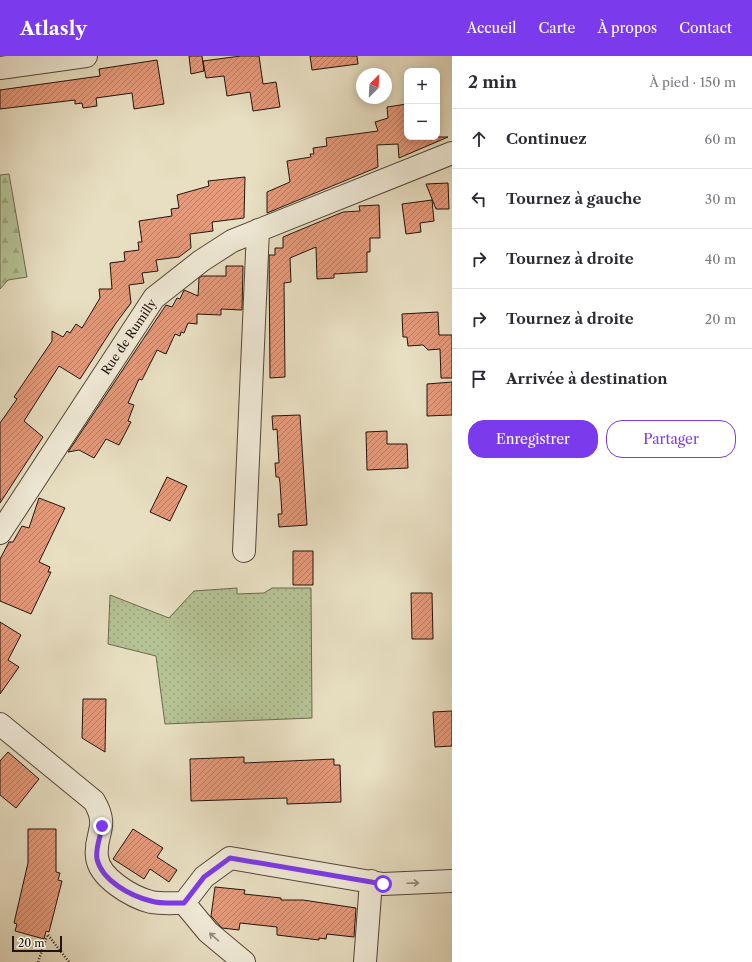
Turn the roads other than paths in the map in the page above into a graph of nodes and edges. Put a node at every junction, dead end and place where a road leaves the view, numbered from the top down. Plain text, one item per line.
1 (86, 56) edge
2 (0, 68) edge
3 (452, 153) edge
4 (258, 230) junction
5 (0, 533) edge
6 (244, 551) dead end
7 (0, 724) edge
8 (371, 881) junction
9 (452, 881) edge
10 (184, 903) junction
11 (244, 962) edge
12 (365, 962) edge

1 - 2 street
3 - 4 street, Rue de Rumilly
4 - 5 street, Rue de Rumilly
4 - 6 street
7 - 10 street
8 -> 9 street
8 - 10 street
8 - 12 street
11 -> 10 street

